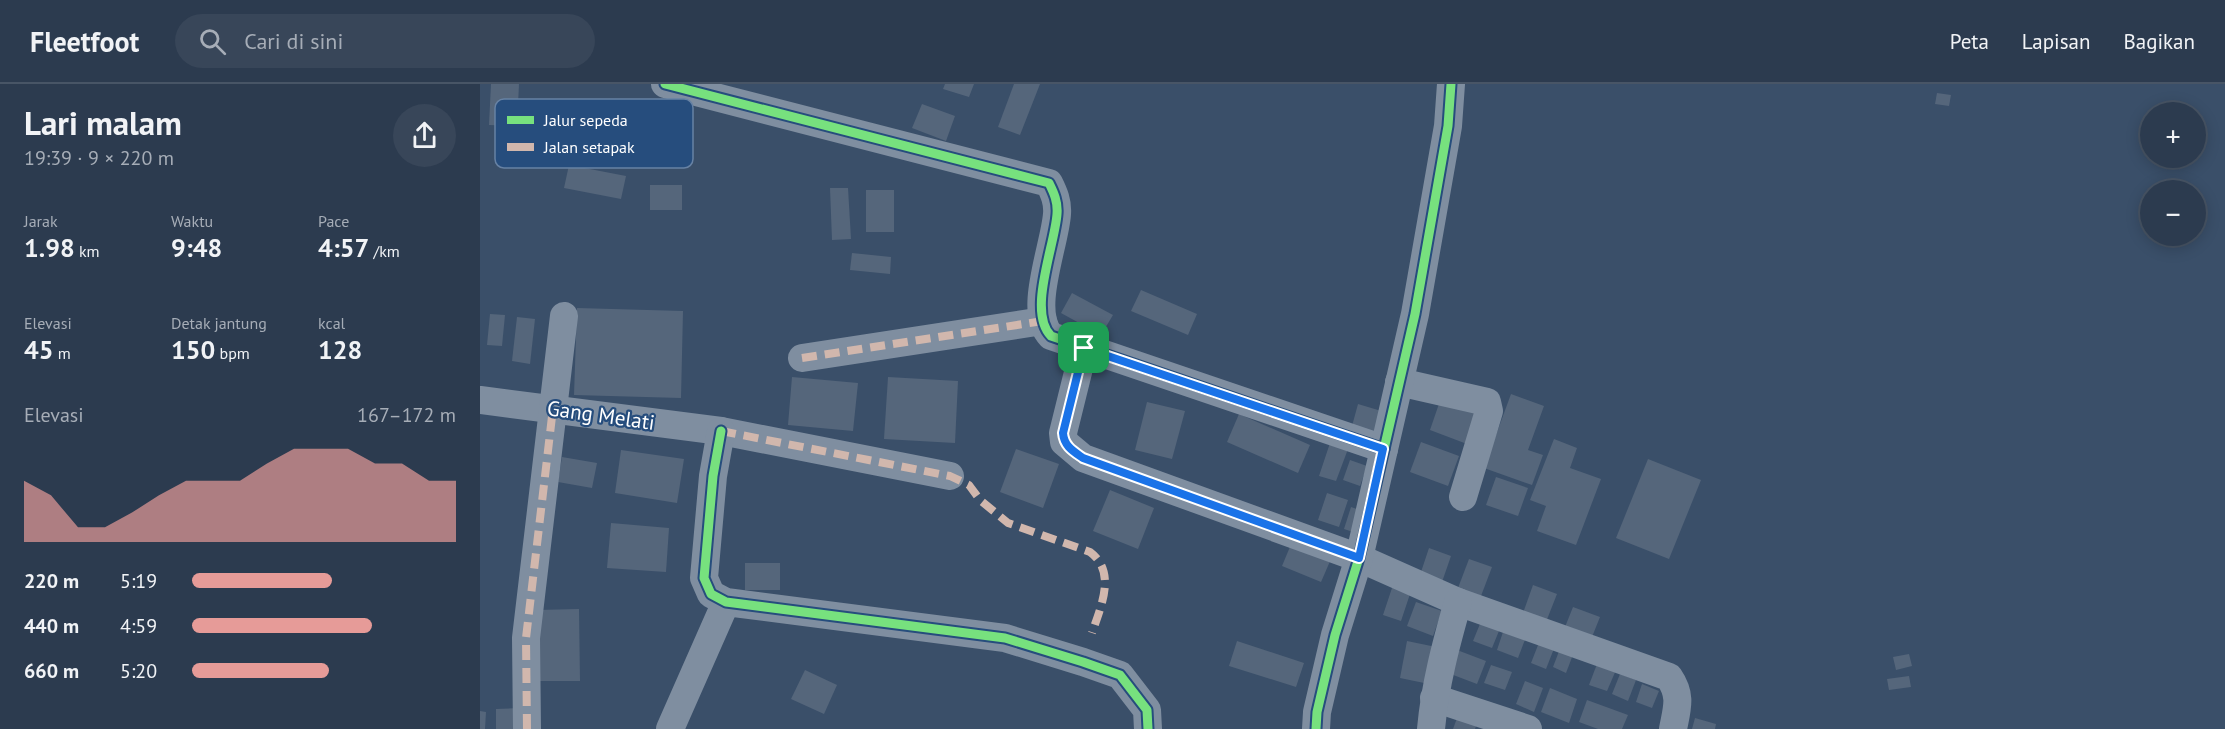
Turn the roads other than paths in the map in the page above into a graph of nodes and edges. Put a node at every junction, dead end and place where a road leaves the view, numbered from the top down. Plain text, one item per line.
1 (665, 84) edge
2 (1451, 84) edge
3 (564, 316) dead end
4 (1043, 321) junction
5 (1084, 348) junction
6 (802, 358) dead end
7 (1399, 382) junction
8 (480, 400) edge
9 (553, 408) junction
10 (721, 431) junction
11 (1383, 449) junction
12 (950, 476) dead end
13 (1464, 497) dead end
14 (1359, 558) junction
15 (726, 602) junction
16 (1458, 602) junction
17 (1434, 698) junction
18 (527, 729) edge
19 (670, 729) edge
20 (1148, 729) edge
21 (1316, 729) edge
22 (1431, 729) edge
23 (1528, 729) edge
24 (1673, 729) edge

1 - 4 street
2 - 7 street
3 - 9 street
4 - 5 street
4 - 6 street
5 - 11 street
5 - 14 street
7 - 11 street
7 - 13 street
8 - 9 street, Gang Melati
9 - 10 street, Gang Melati
9 - 18 street
10 - 12 street, Gang Melati
10 - 15 street
11 - 14 street
14 - 16 street
14 - 21 street
15 - 19 street
15 - 20 street
16 - 17 street
16 - 24 street
17 - 22 street
17 - 23 street

